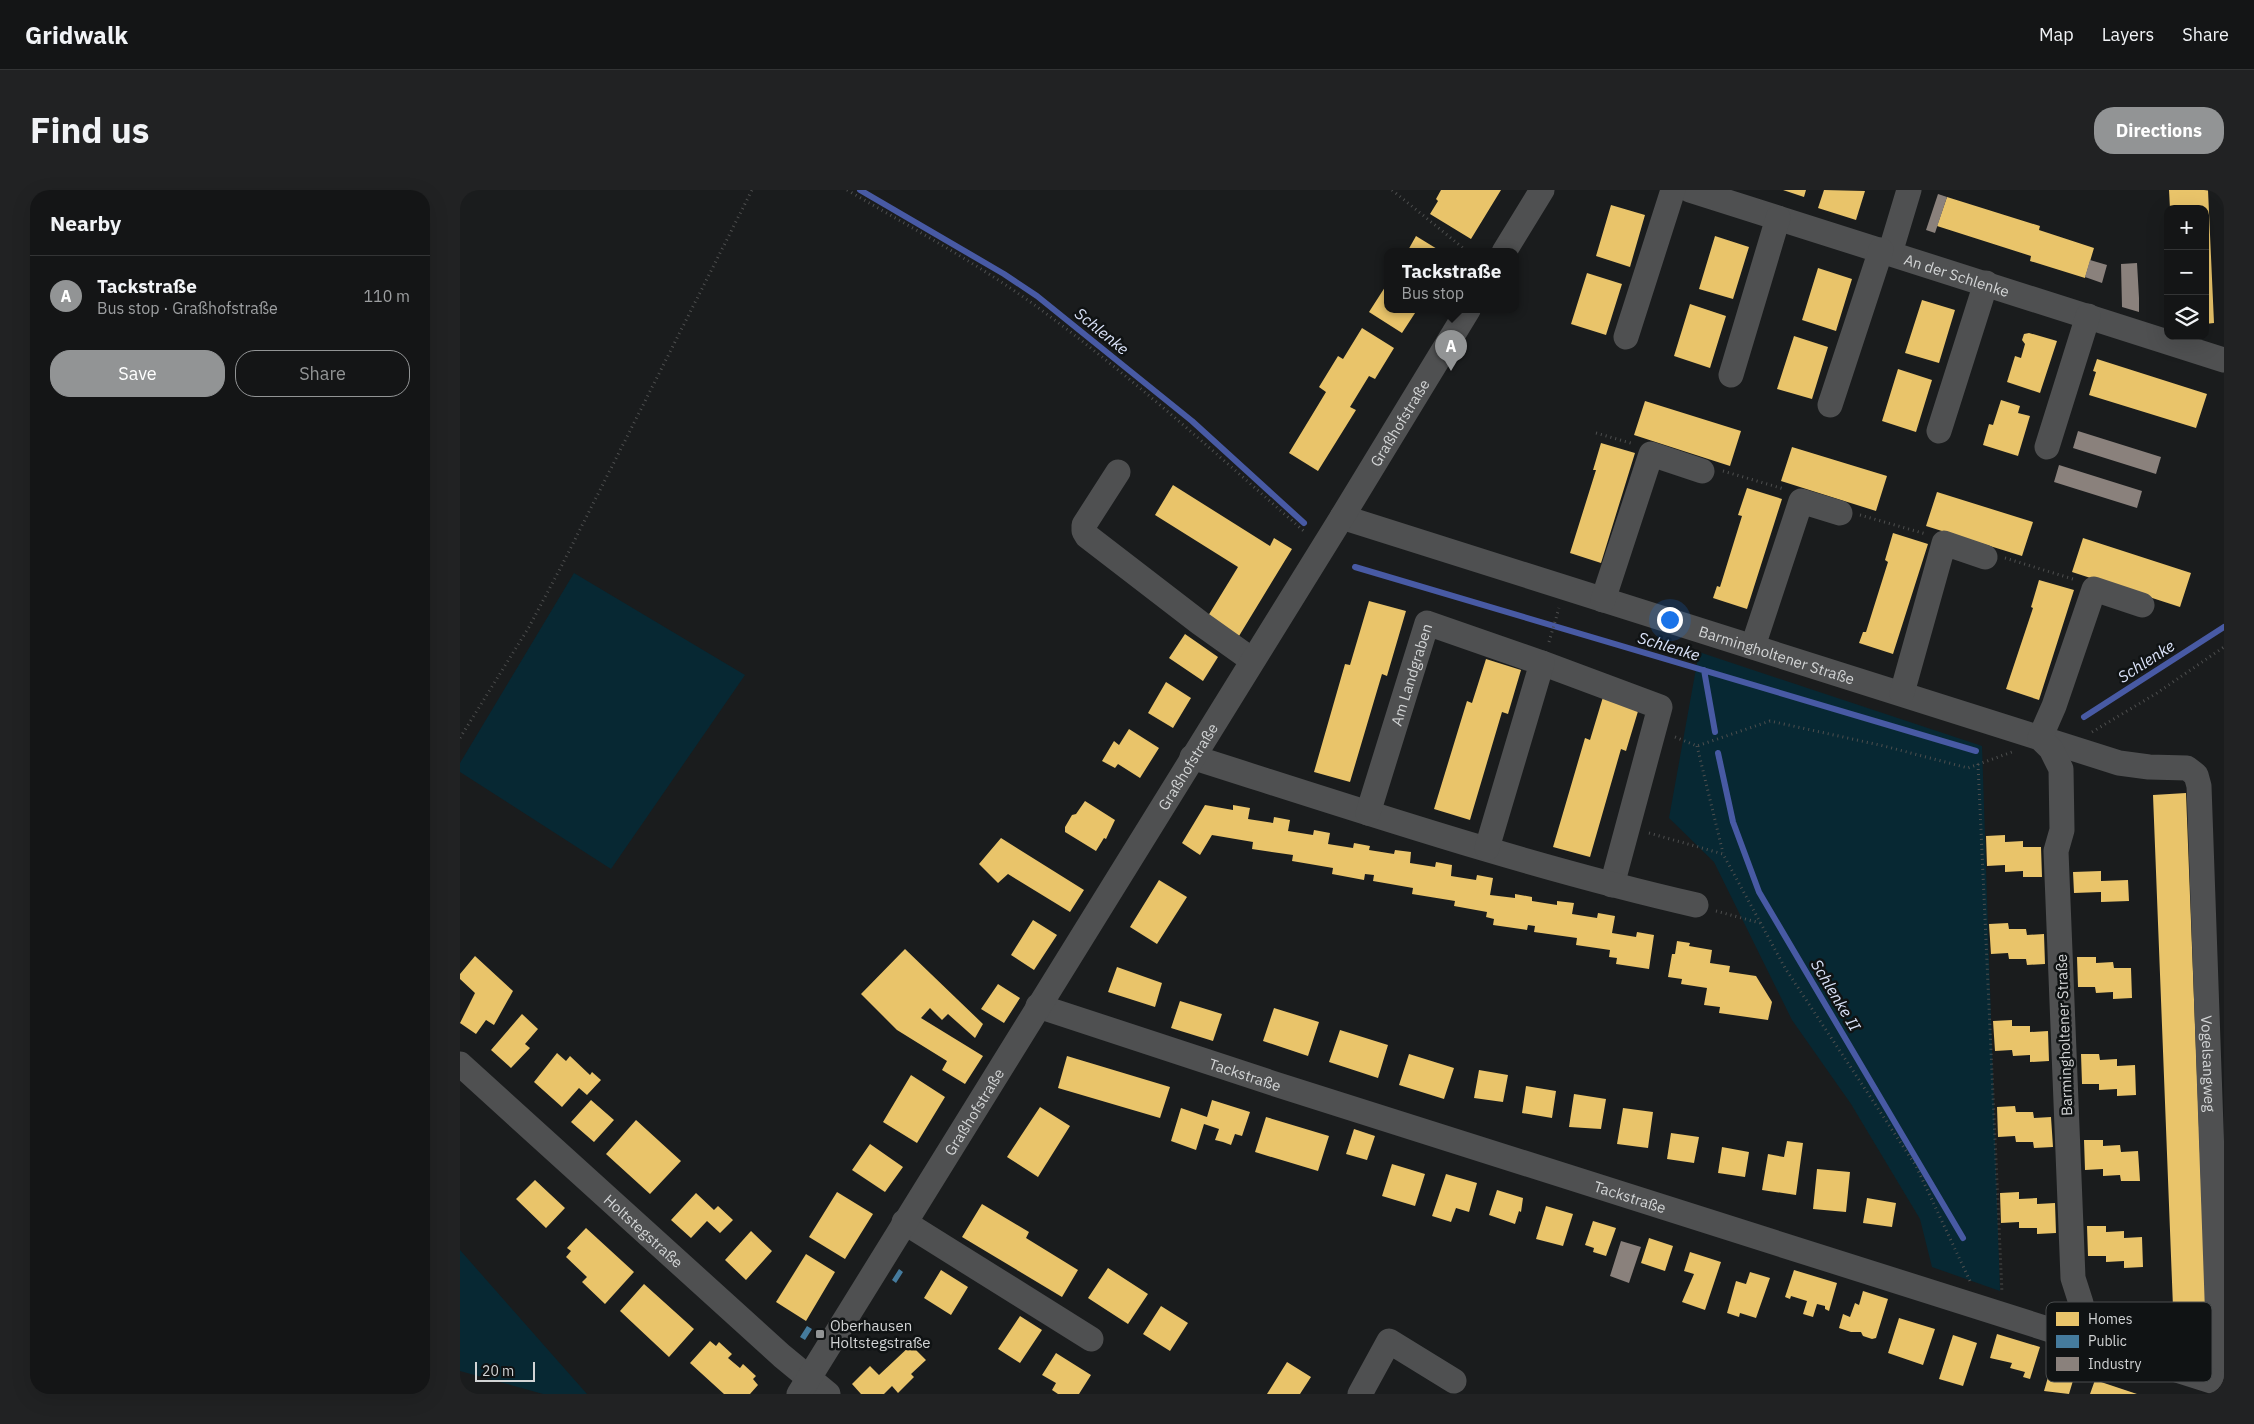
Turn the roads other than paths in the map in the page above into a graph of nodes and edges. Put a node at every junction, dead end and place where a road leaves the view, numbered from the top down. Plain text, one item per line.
1 (1542, 190) edge
2 (1673, 190) edge
3 (1690, 190) edge
4 (1908, 190) edge
5 (1778, 218) junction
6 (1506, 248) edge
7 (1886, 252) junction
8 (1986, 283) junction
9 (1466, 313) edge
10 (2088, 316) junction
11 (1626, 337) dead end
12 (2224, 360) edge
13 (1731, 375) dead end
14 (1830, 405) dead end
15 (1939, 431) dead end
16 (2046, 448) dead end
17 (1702, 471) road end
18 (1118, 472) dead end
19 (1840, 514) road end
20 (1342, 517) junction
21 (1985, 556) road end
22 (1603, 600) junction
23 (2142, 605) dead end
24 (1753, 646) junction
25 (1544, 655) junction
26 (1252, 660) junction
27 (1902, 692) junction
28 (2031, 735) junction
29 (1192, 758) junction
30 (2196, 775) joint
31 (1368, 813) junction
32 (1488, 848) junction
33 (1612, 885) junction
34 (1696, 905) road end
35 (1038, 1006) junction
36 (460, 1064) edge
37 (904, 1222) junction
38 (2081, 1302) edge
39 (2046, 1327) edge
40 (1091, 1339) dead end
41 (1454, 1381) dead end
42 (2222, 1384) edge
43 (804, 1386) edge
44 (828, 1394) edge
45 (1360, 1394) edge

1 - 6 street
2 - 11 street
3 - 5 street, An der Schlenke
4 - 7 street
5 - 7 street, An der Schlenke
5 - 13 street
7 - 8 street, An der Schlenke
7 - 14 street
8 - 10 street, An der Schlenke
8 - 15 street
9 - 20 street, Graßhofstraße
10 - 12 street, An der Schlenke
10 - 16 street
17 - 22 street
18 - 26 street
19 - 24 street
20 - 22 street, Barmingholtener Straße
20 - 26 street, Graßhofstraße
21 - 27 street
22 - 24 street, Barmingholtener Straße
23 - 28 street
24 - 27 street, Barmingholtener Straße
25 - 31 street, Am Landgraben
25 - 32 street
25 - 33 street, Am Landgraben
26 - 29 street, Graßhofstraße
27 - 28 street, Barmingholtener Straße
28 - 30 street, Barmingholtener Straße
28 - 38 street, Barmingholtener Straße
29 - 31 street
29 - 35 street, Graßhofstraße
30 - 42 street, Vogelsangweg
31 - 32 street
32 - 33 street
33 - 34 street
35 - 37 street, Graßhofstraße
35 - 39 street, Tackstraße
36 - 43 street, Holtstegstraße
37 - 40 street
37 - 43 street, Graßhofstraße
41 - 45 street
43 - 44 street, Holtstegstraße

